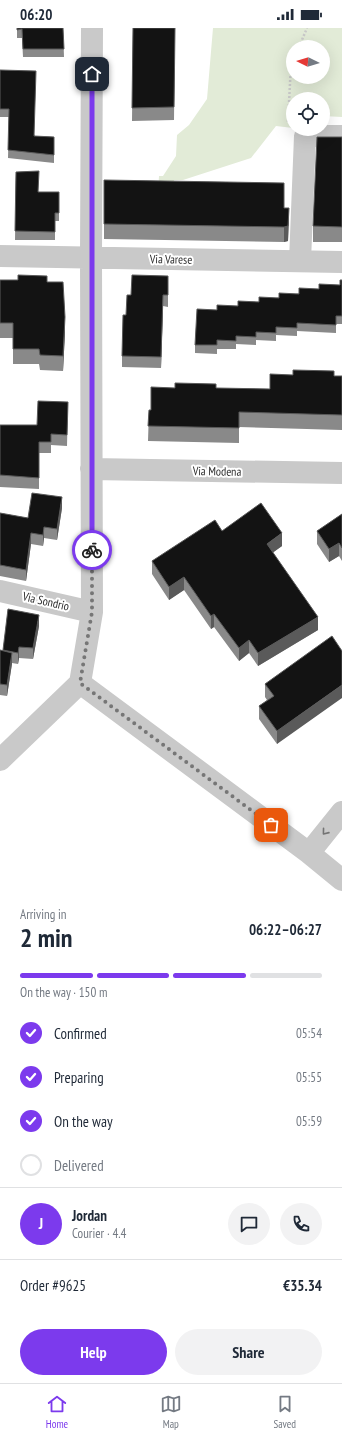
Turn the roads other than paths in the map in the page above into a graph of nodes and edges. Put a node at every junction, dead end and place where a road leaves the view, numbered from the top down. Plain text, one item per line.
1 (92, 28) edge
2 (342, 136) edge
3 (0, 256) edge
4 (91, 258) junction
5 (300, 261) junction
6 (342, 262) edge
7 (92, 469) junction
8 (342, 473) edge
9 (0, 590) edge
10 (92, 612) junction
11 (80, 683) junction
12 (2, 754) edge
13 (342, 812) edge
14 (309, 853) junction
15 (342, 880) edge

1 - 4 street
2 - 5 street
3 - 4 street, Via Varese
4 - 5 street, Via Varese
4 - 7 street
5 - 6 street, Via Varese
7 - 8 street, Via Modena
7 - 10 street
9 - 10 street, Via Sondrio
10 - 11 street
11 - 12 street
11 - 14 street
13 -> 14 street
14 - 15 street

